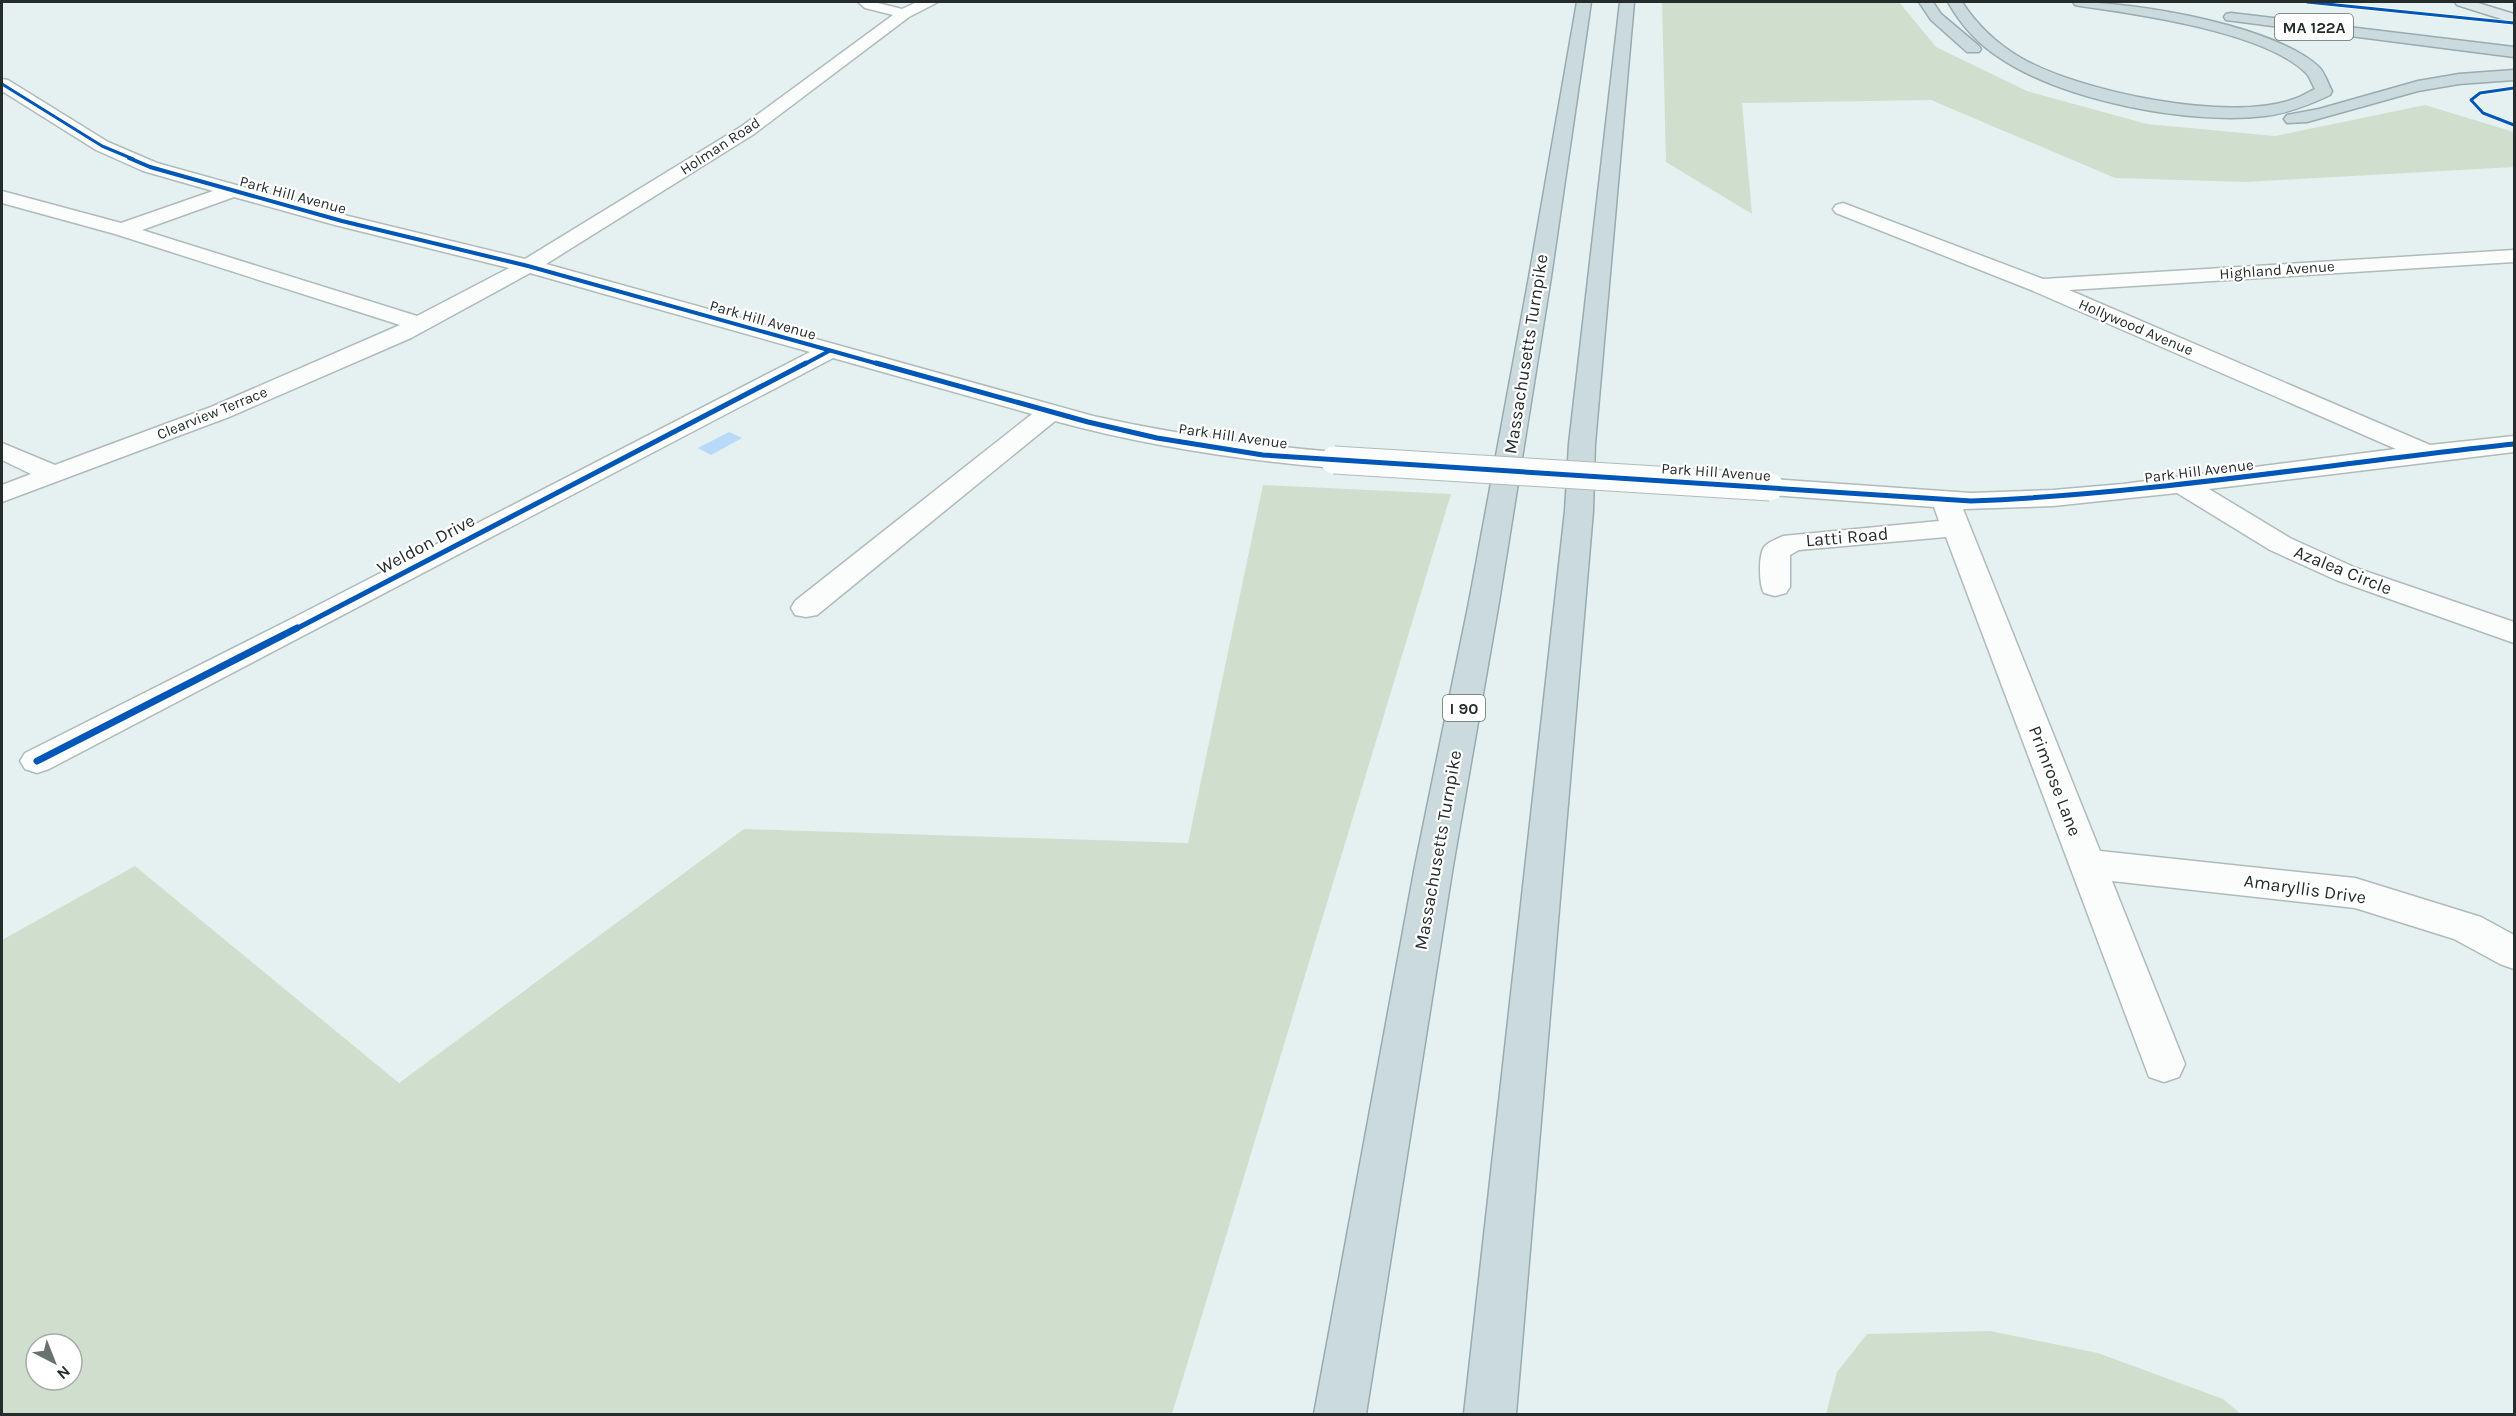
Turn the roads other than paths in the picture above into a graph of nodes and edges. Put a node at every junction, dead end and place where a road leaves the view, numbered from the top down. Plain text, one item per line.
1 (865, 2) edge
2 (931, 2) edge
3 (1584, 2) edge
4 (1627, 2) edge
5 (1926, 2) edge
6 (1955, 2) edge
7 (2080, 2) edge
8 (2113, 2) edge
9 (2156, 2) edge
10 (2229, 2) edge
11 (2462, 2) edge
12 (2486, 2) edge
13 (2191, 6) dead end
14 (2215, 9) dead end
15 (2514, 11) edge
16 (904, 14) junction
17 (2514, 19) edge
18 (2514, 44) edge
19 (2514, 52) edge
20 (2514, 75) edge
21 (2, 84) edge
22 (231, 191) junction
23 (2, 197) edge
24 (1843, 209) dead end
25 (122, 230) junction
26 (2514, 256) edge
27 (528, 266) junction
28 (2039, 285) junction
29 (419, 324) junction
30 (829, 351) junction
31 (1050, 412) junction
32 (2514, 444) edge
33 (2, 451) edge
34 (2427, 453) junction
35 (54, 474) junction
36 (2183, 485) junction
37 (2, 494) edge
38 (1951, 514) junction
39 (1775, 587) dead end
40 (806, 608) dead end
41 (2514, 633) edge
42 (37, 761) dead end
43 (2087, 864) junction
44 (2514, 953) edge
45 (2164, 1064) dead end
46 (1340, 1414) edge
47 (1490, 1414) edge

1 - 16 street
2 - 16 street, Holman Road
3 - 46 highway, Massachusetts Turnpike / I 90
4 - 47 highway
5 - 20 highway
6 - 7 highway
8 - 19 highway, MA 122A
9 - 13 highway
10 - 18 highway
11 - 17 main road
12 - 15 main road
14 - 18 highway, MA 122A
16 - 27 street, Holman Road
21 - 22 street, Park Hill Avenue
22 - 25 street
22 - 27 street, Park Hill Avenue
23 - 25 street
24 - 28 street, Hollywood Avenue
25 - 29 street
26 - 28 street, Highland Avenue
27 - 29 street, Clearview Terrace
27 - 30 street, Park Hill Avenue
28 - 34 street, Hollywood Avenue
29 - 35 street, Clearview Terrace
30 - 31 street, Park Hill Avenue
30 - 42 street, Weldon Drive
31 - 38 street, Park Hill Avenue, bridge
31 - 40 street
32 - 34 street, Park Hill Avenue
33 - 35 street
34 - 36 street, Park Hill Avenue
35 - 37 street, Clearview Terrace
36 - 38 street, Park Hill Avenue
36 - 41 street, Azalea Circle
38 - 39 street, Latti Road
38 - 43 street, Primrose Lane
43 - 44 street, Amaryllis Drive
43 - 45 street, Primrose Lane

